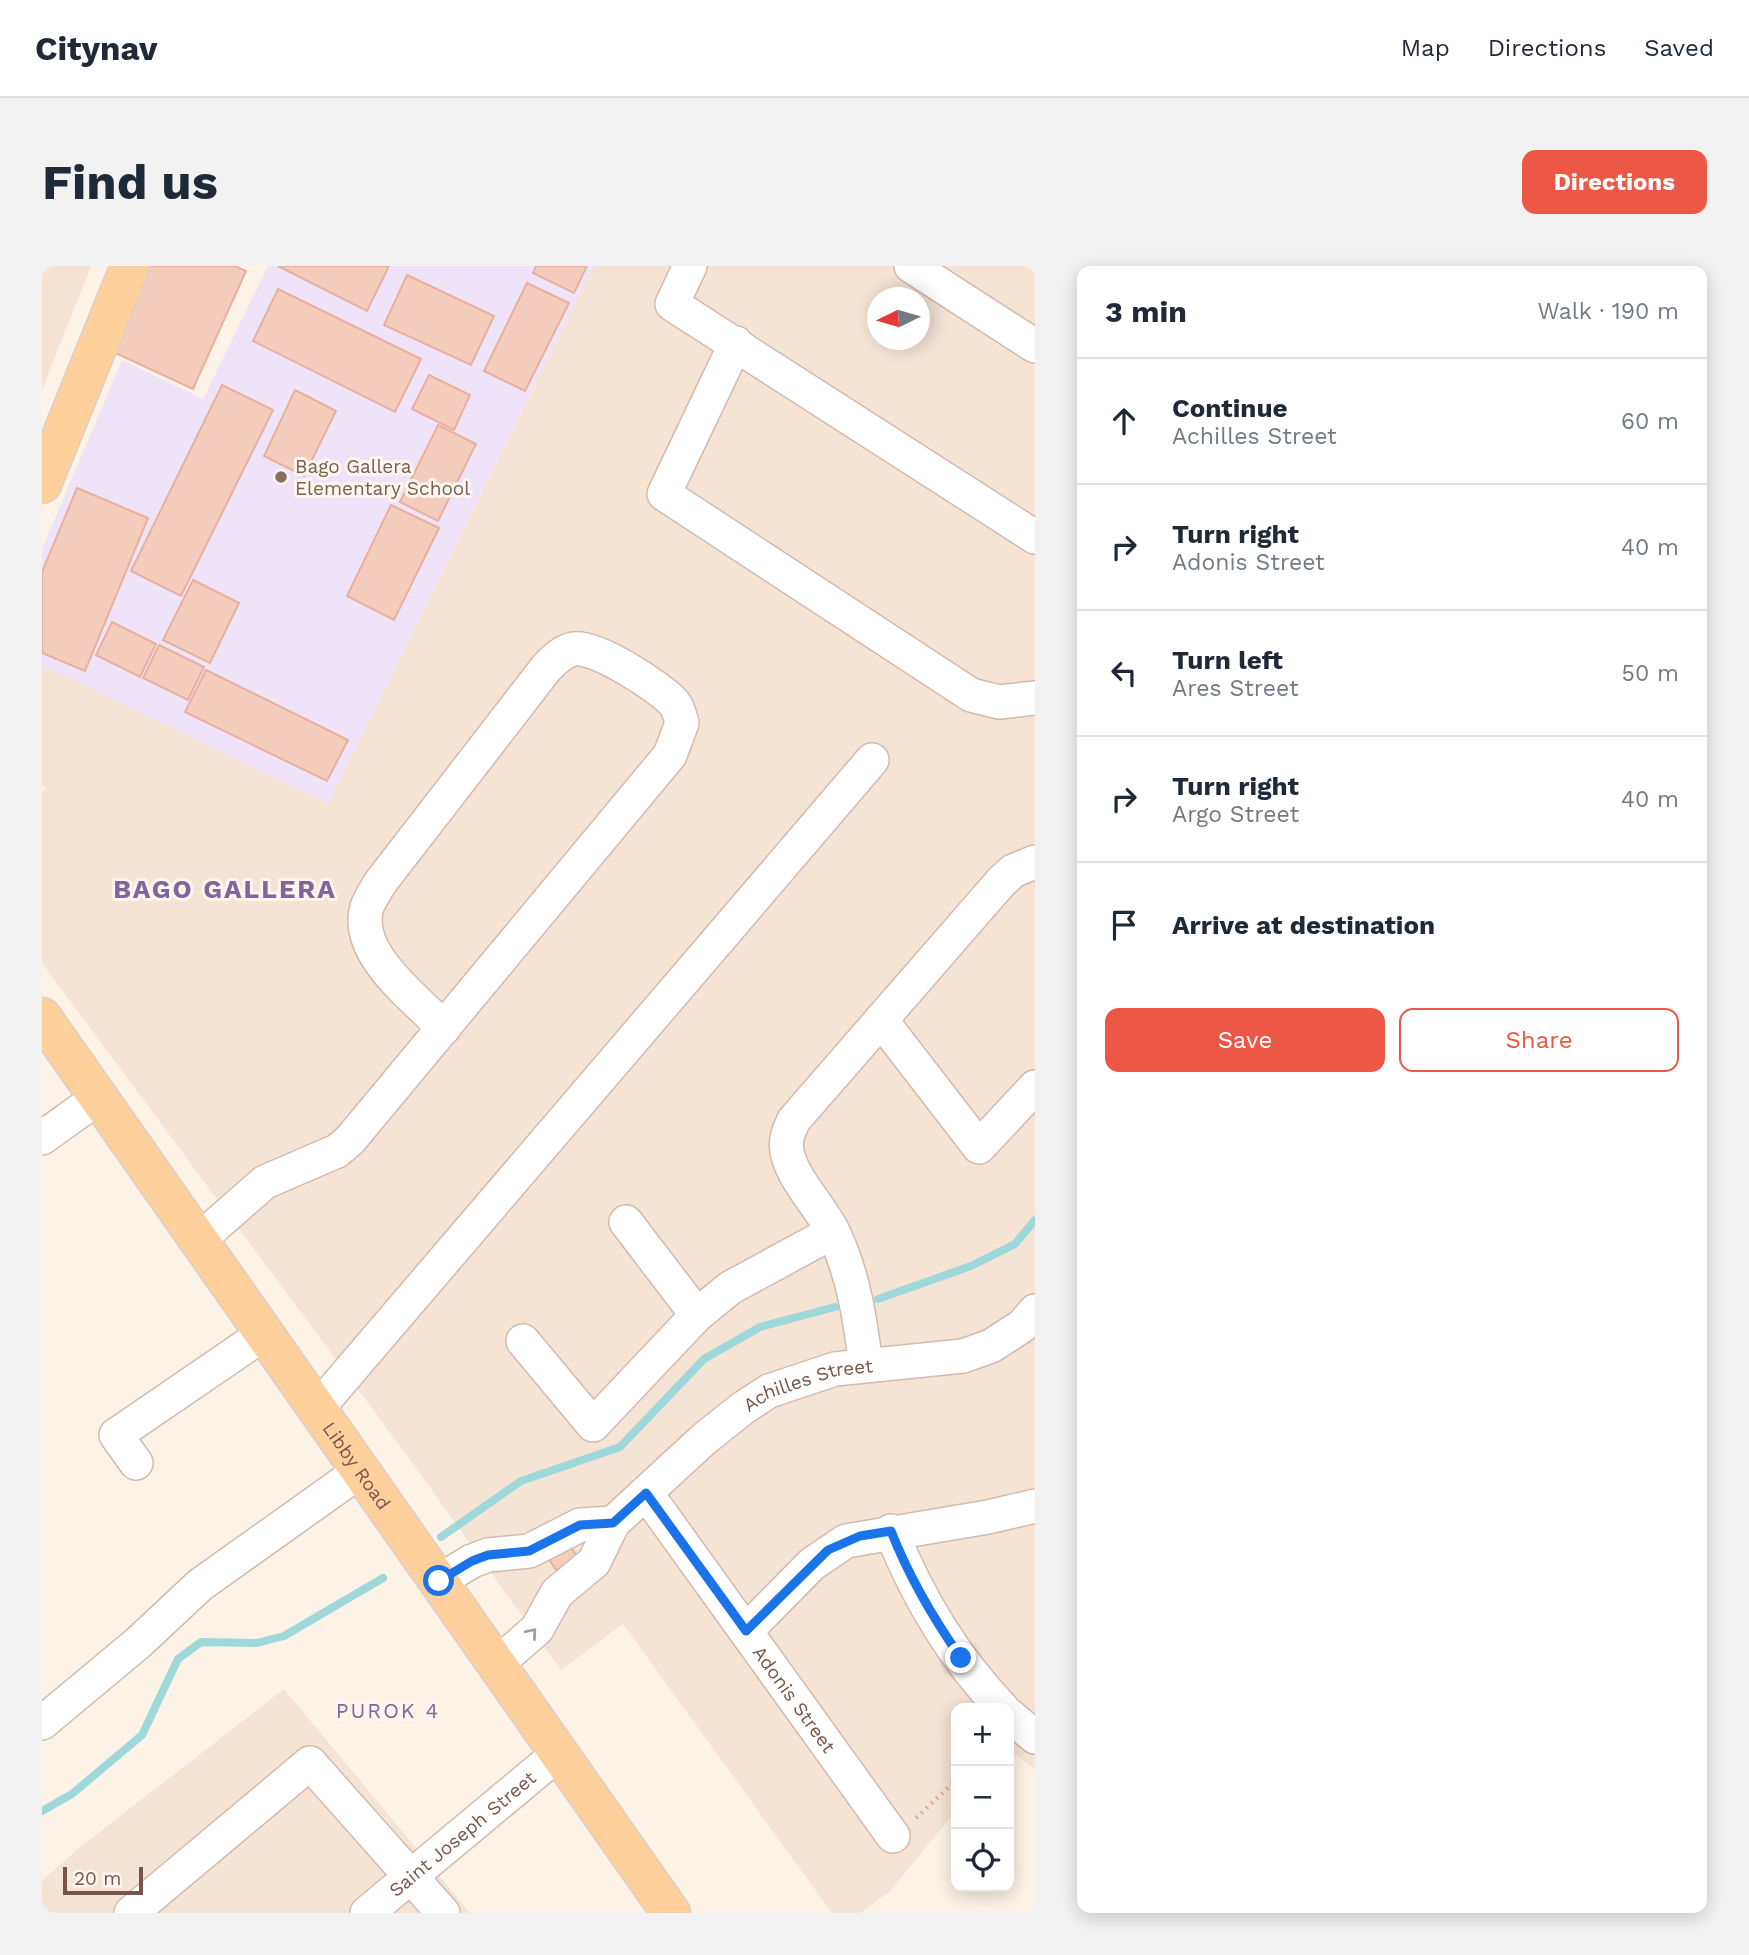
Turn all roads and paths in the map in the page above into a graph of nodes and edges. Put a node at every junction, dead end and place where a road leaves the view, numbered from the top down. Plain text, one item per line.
1 (130, 266) edge
2 (690, 266) edge
3 (911, 266) edge
4 (736, 343) junction
5 (1035, 346) edge
6 (42, 484) edge
7 (1035, 537) edge
8 (1035, 698) edge
9 (872, 760) dead end
10 (1035, 862) edge
11 (42, 1017) edge
12 (881, 1020) junction
13 (444, 1028) junction
14 (1035, 1087) edge
15 (99, 1097) junction
16 (42, 1138) edge
17 (626, 1222) dead end
18 (833, 1232) junction
19 (200, 1239) junction
20 (1035, 1311) edge
21 (697, 1315) junction
22 (265, 1333) junction
23 (523, 1341) dead end
24 (866, 1365) junction
25 (317, 1409) junction
26 (136, 1463) dead end
27 (360, 1471) junction
28 (646, 1493) junction
29 (1032, 1512) edge
30 (613, 1523) junction
31 (891, 1531) junction
32 (529, 1551) junction
33 (439, 1581) junction
34 (557, 1593) junction
35 (746, 1631) junction
36 (497, 1664) junction
37 (997, 1703) edge
38 (1014, 1719) edge
39 (42, 1723) edge
40 (1035, 1737) edge
41 (559, 1753) junction
42 (951, 1784) edge
43 (893, 1836) joint
44 (411, 1877) junction
45 (131, 1913) edge
46 (367, 1913) edge
47 (443, 1913) edge
48 (671, 1913) edge

1 - 6 main road
2 - 4 street
3 - 5 street
4 - 7 street
4 - 8 street
9 - 25 street
10 - 12 street
11 - 15 main road, Libby Road
12 - 14 street
12 - 18 street
13 - 13 street
13 - 19 street
15 - 16 street
15 - 19 main road, Libby Road
17 - 21 street
18 - 21 street
18 - 24 street
19 - 22 main road, Libby Road
20 - 24 street, Achilles Street
21 - 23 street
22 - 25 main road, Libby Road
22 - 26 street
24 - 28 street, Achilles Street
25 - 27 main road, Libby Road
27 - 33 main road, Libby Road
27 - 39 street
28 - 30 street, Achilles Street
28 - 35 street, Adonis Street
29 - 31 street
30 - 32 street
30 - 34 street, Achilles Street
31 - 35 street
31 - 37 street
32 - 33 street
32 - 34 street
33 - 36 main road, Libby Road
36 -> 34 street, Achilles Street
35 - 43 street, Adonis Street
36 - 41 main road, Libby Road
38 - 40 street
41 - 44 street, Saint Joseph Street
41 - 48 main road, Libby Road
42 - 43 path
44 - 45 street
44 - 46 street, Saint Joseph Street
44 - 47 street

